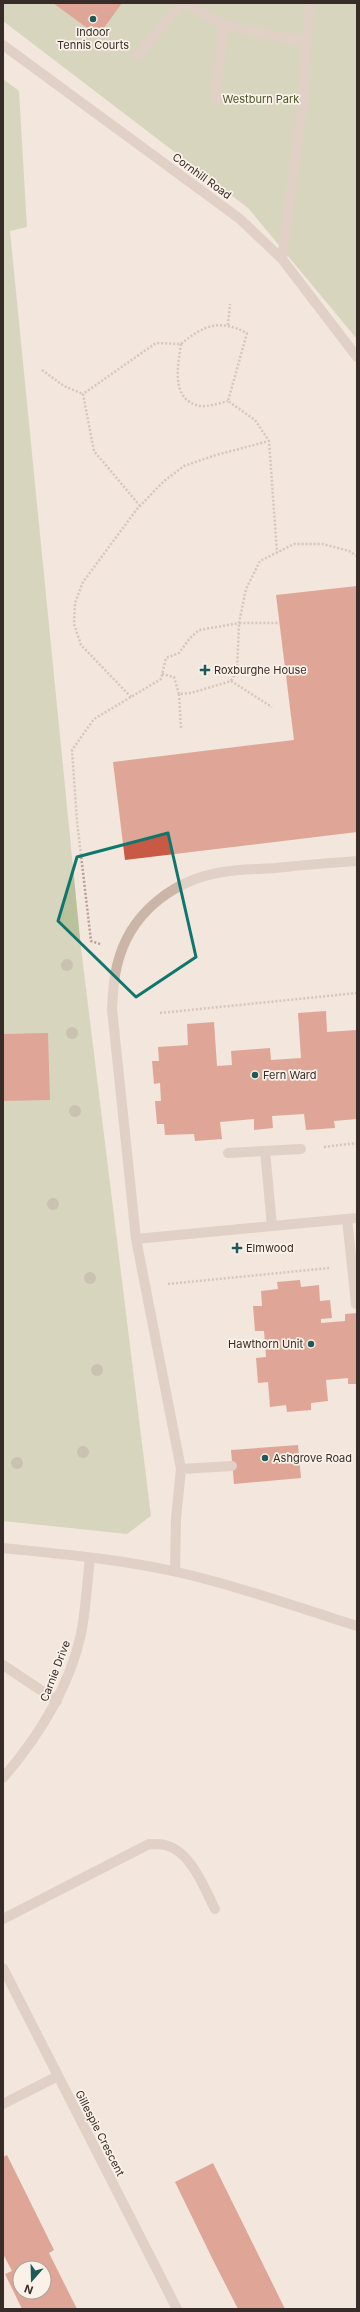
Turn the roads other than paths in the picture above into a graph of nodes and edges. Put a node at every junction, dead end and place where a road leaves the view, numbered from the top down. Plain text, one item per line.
1 (182, 3) edge
2 (186, 3) edge
3 (310, 3) edge
4 (223, 25) junction
5 (306, 42) junction
6 (3, 46) edge
7 (137, 56) dead end
8 (216, 100) dead end
9 (282, 259) junction
10 (357, 357) edge
11 (357, 861) edge
12 (301, 1149) road end
13 (265, 1151) junction
14 (228, 1153) dead end
15 (352, 1218) edge
16 (272, 1226) junction
17 (136, 1239) junction
18 (356, 1304) edge
19 (232, 1466) dead end
20 (181, 1469) junction
21 (3, 1548) edge
22 (90, 1558) junction
23 (176, 1572) junction
24 (357, 1626) edge
25 (3, 1665) edge
26 (57, 1701) junction
27 (3, 1778) edge
28 (215, 1909) dead end
29 (3, 1919) edge
30 (3, 1968) edge
31 (58, 2076) junction
32 (3, 2104) edge
33 (177, 2309) edge

1 - 7 street
2 - 4 street
3 - 5 street
4 - 5 street
4 - 8 street
5 - 9 street
6 - 9 street, Cornhill Road
9 - 10 street, Cornhill Road
11 - 17 street
12 - 13 street
13 - 14 street
13 - 16 street
15 - 16 street
15 - 18 street
16 - 17 street
17 - 20 street
19 - 20 street
20 - 23 street
21 - 22 street
22 - 23 street
22 - 26 street, Carnie Drive
23 - 24 street
25 - 26 street
26 - 27 street, Carnie Drive
28 - 29 street
30 - 31 street, Gillespie Crescent
31 - 32 street
31 - 33 street, Gillespie Crescent

